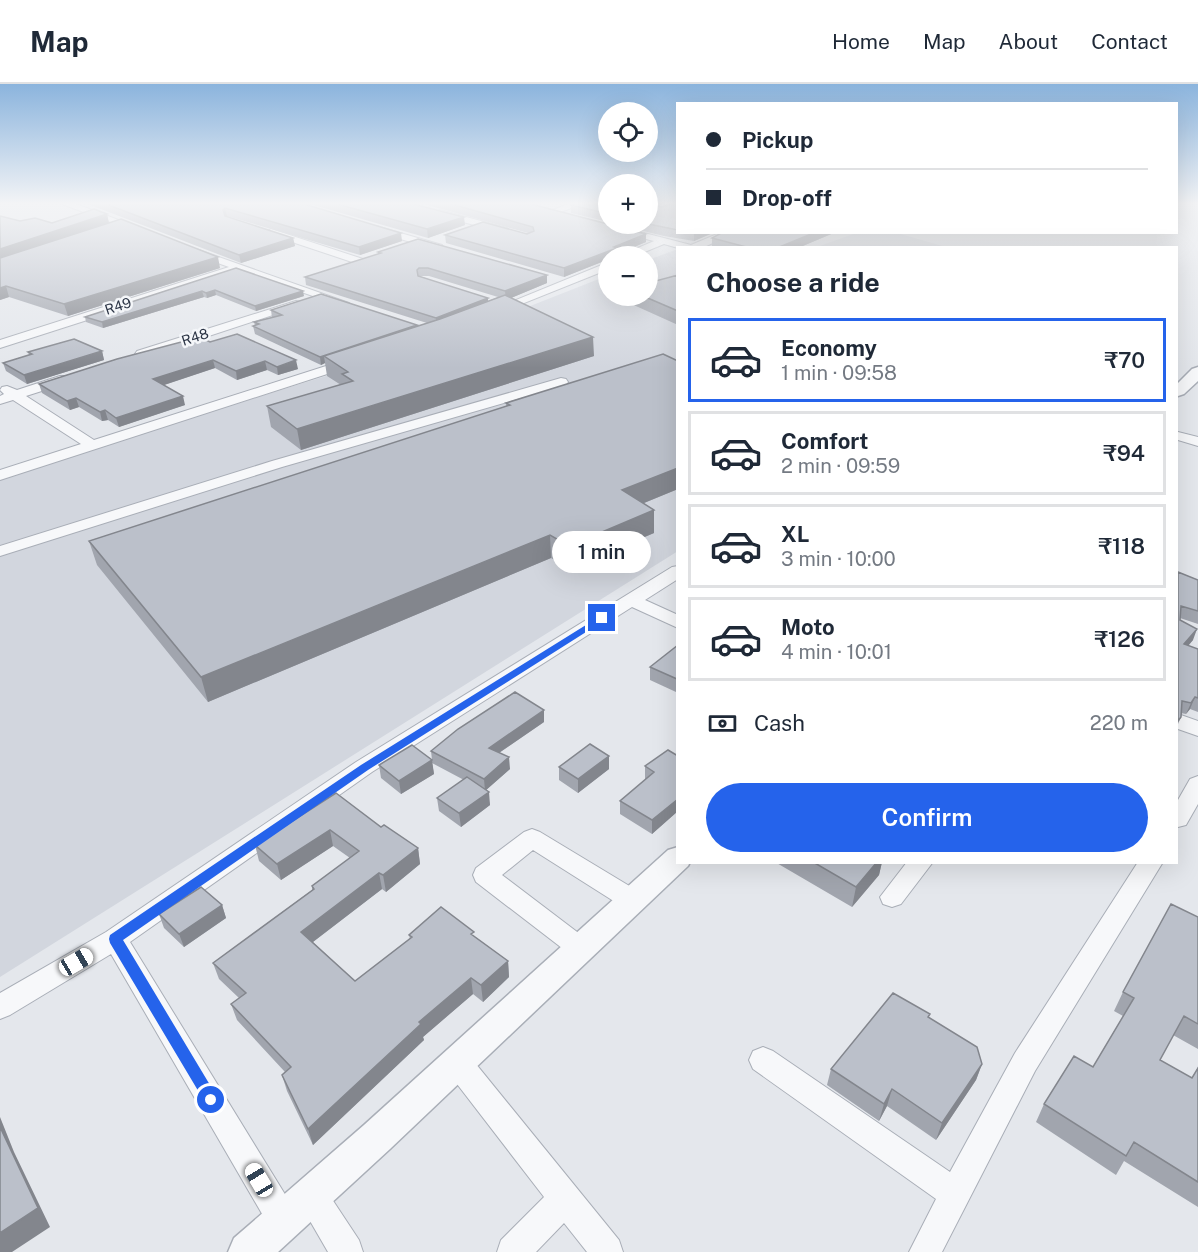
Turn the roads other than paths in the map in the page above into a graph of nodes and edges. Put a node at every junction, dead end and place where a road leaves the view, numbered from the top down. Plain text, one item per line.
1 (213, 259) edge
2 (362, 259) edge
3 (237, 268) junction
4 (339, 268) edge
5 (598, 270) edge
6 (546, 277) edge
7 (308, 278) edge
8 (567, 283) junction
9 (288, 285) junction
10 (321, 296) junction
11 (487, 300) edge
12 (353, 306) edge
13 (507, 306) junction
14 (488, 314) edge
15 (222, 328) junction
16 (242, 337) edge
17 (0, 344) edge
18 (364, 358) edge
19 (124, 360) edge
20 (302, 363) dead end
21 (322, 372) junction
22 (1198, 372) edge
23 (80, 374) edge
24 (561, 382) dead end
25 (0, 386) edge
26 (1178, 391) edge
27 (15, 395) junction
28 (0, 400) edge
29 (1178, 436) edge
30 (1198, 442) edge
31 (94, 446) junction
32 (0, 475) edge
33 (0, 551) edge
34 (676, 572) edge
35 (631, 600) junction
36 (676, 621) edge
37 (1178, 721) edge
38 (1198, 729) edge
39 (1198, 784) edge
40 (1178, 819) edge
41 (676, 860) edge
42 (919, 864) edge
43 (1150, 864) edge
44 (892, 897) dead end
45 (632, 900) junction
46 (115, 939) junction
47 (580, 948) junction
48 (0, 1007) edge
49 (764, 1060) dead end
50 (457, 1062) junction
51 (955, 1194) junction
52 (311, 1195) junction
53 (565, 1199) junction
54 (283, 1220) junction
55 (248, 1252) edge
56 (347, 1252) edge
57 (513, 1252) edge
58 (607, 1252) edge
59 (925, 1252) edge

1 - 3 street
2 - 4 street
3 - 9 street
3 - 17 street, R49
5 - 8 street
6 - 8 street
7 - 9 street
8 - 13 street
9 - 10 street
10 - 12 street
10 - 15 street, R48
11 - 13 street
13 - 14 street
15 - 16 street
15 - 19 street, R48
18 - 21 street
20 - 21 street
21 - 31 street
22 - 26 street
23 - 27 street
24 - 33 street
25 - 27 street
27 - 28 street
27 - 31 street
29 - 30 street
31 - 32 street
34 - 35 street
35 - 36 street
35 - 46 street
37 - 38 street
39 - 40 street
41 - 45 street
42 - 44 street
43 - 51 street
45 - 47 street
45 - 47 street
46 - 48 street
46 - 54 street
47 - 50 street
49 - 51 street
50 - 52 street
50 - 53 street
51 - 59 street
52 - 54 street
52 - 56 street
53 - 57 street
53 - 58 street
54 - 55 street

